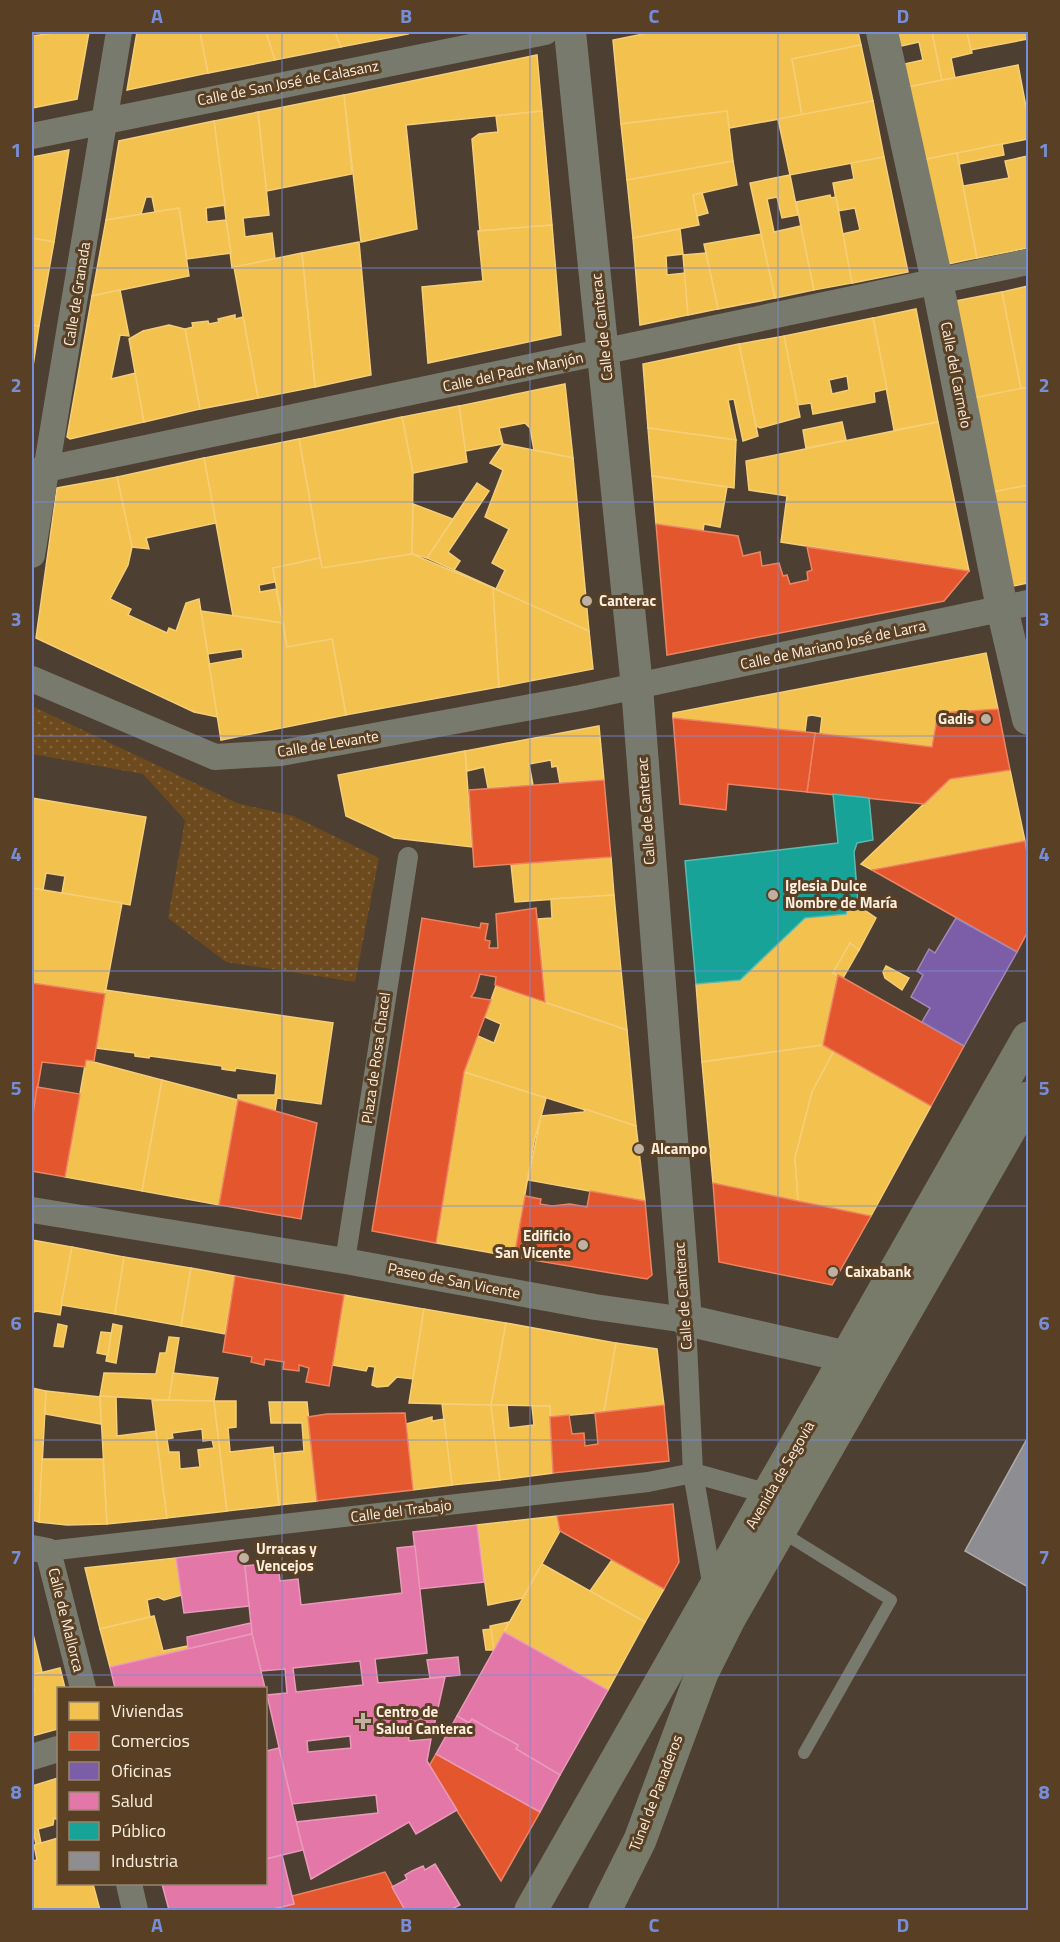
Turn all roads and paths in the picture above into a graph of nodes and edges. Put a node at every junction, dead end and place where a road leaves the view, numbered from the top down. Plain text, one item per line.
1 (118, 32) edge
2 (546, 32) edge
3 (570, 32) edge
4 (882, 32) edge
5 (106, 120) junction
6 (32, 136) edge
7 (1029, 262) edge
8 (938, 281) junction
9 (605, 353) junction
10 (40, 470) edge
11 (32, 555) edge
12 (1015, 606) edge
13 (32, 679) edge
14 (637, 687) junction
15 (1029, 719) edge
16 (408, 857) dead end
17 (1029, 1038) edge
18 (1029, 1098) edge
19 (32, 1210) edge
20 (345, 1261) junction
21 (686, 1320) junction
22 (861, 1362) junction
23 (693, 1473) junction
24 (769, 1494) junction
25 (779, 1530) junction
26 (40, 1549) edge
27 (714, 1591) junction
28 (702, 1673) joint
29 (82, 1687) edge
30 (57, 1749) edge
31 (804, 1753) dead end
32 (32, 1757) edge
33 (129, 1885) edge
34 (135, 1911) edge
35 (531, 1911) edge
36 (605, 1911) edge

1 - 5 street, Calle de Granada
2 - 5 street, Calle de San José de Calasanz
3 - 9 street, Calle de Canterac
4 - 8 street, Calle del Carmelo
5 - 6 street, Calle de San José de Calasanz
5 - 10 street, Calle de Granada
7 - 8 street, Calle del Padre Manjón
8 - 9 street, Calle del Padre Manjón
8 - 12 street, Calle del Carmelo
9 - 10 street, Calle del Padre Manjón
9 - 14 street, Calle de Canterac
10 - 11 street, Calle de Granada
12 - 14 street, Calle de Mariano José de Larra
12 - 15 street, Calle del Carmelo
13 - 14 street, Calle de Levante
14 - 21 street, Calle de Canterac
16 - 20 street, Plaza de Rosa Chacel
17 - 22 main road, Avenida de Segovia
18 - 22 main road, Avenida de Segovia
19 - 20 street, Paseo de San Vicente
20 - 21 street, Paseo de San Vicente
21 - 22 street, Paseo de San Vicente
21 - 23 street, Calle de Canterac
22 - 24 main road, Avenida de Segovia
22 - 25 main road, Avenida de Segovia
23 - 24 street, Calle del Trabajo
23 - 26 street, Calle del Trabajo
23 - 27 street, Calle de Canterac
24 - 27 main road, Avenida de Segovia
25 - 28 main road, Avenida de Segovia
25 - 31 lane
26 - 29 street, Calle de Mallorca
27 - 35 main road, Avenida de Segovia
28 - 36 main road, Túnel de Panaderos
30 - 32 street
33 - 34 street

